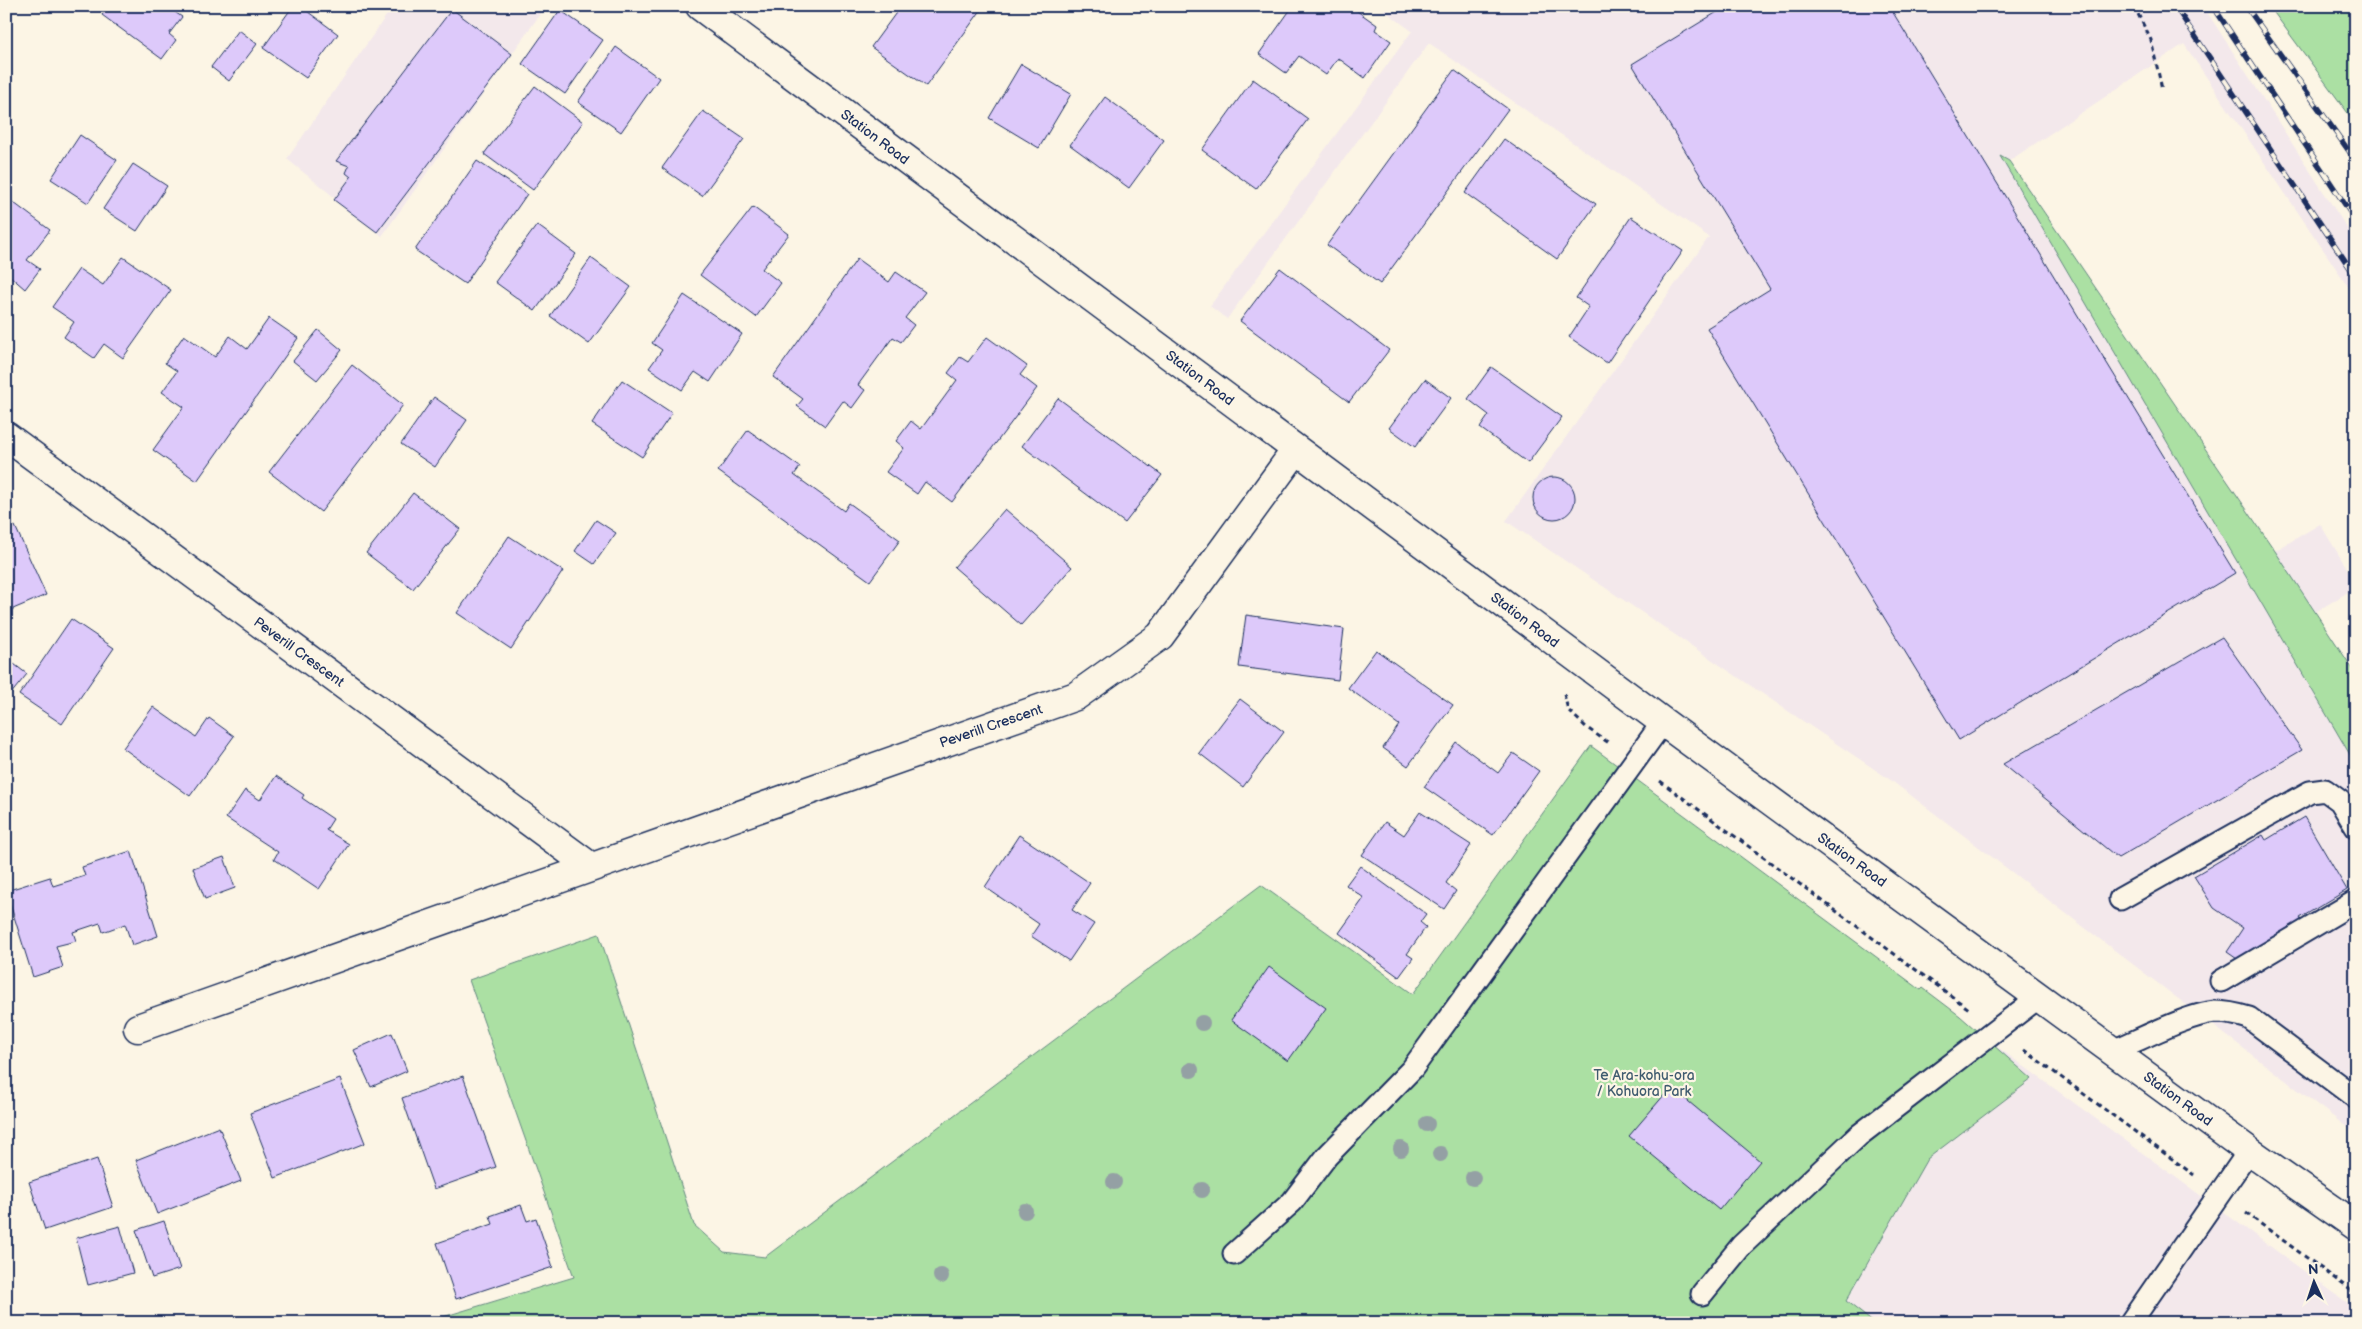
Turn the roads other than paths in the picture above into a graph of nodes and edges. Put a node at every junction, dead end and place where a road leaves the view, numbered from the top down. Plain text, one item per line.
1 (700, 6) edge
2 (6, 436) edge
3 (1296, 450) junction
4 (1663, 722) junction
5 (2356, 827) edge
6 (591, 868) junction
7 (2120, 900) dead end
8 (2356, 901) edge
9 (2221, 982) dead end
10 (2040, 997) junction
11 (138, 1028) dead end
12 (2113, 1051) junction
13 (2356, 1098) edge
14 (2249, 1151) junction
15 (2356, 1226) edge
16 (1234, 1254) dead end
17 (1702, 1294) dead end
18 (2130, 1323) edge

1 - 3 main road, Station Road
2 - 6 main road, Peverill Crescent
3 - 4 main road, Station Road
3 - 6 main road, Peverill Crescent
4 - 10 main road, Station Road
4 - 16 lane
5 - 7 lane
6 - 11 main road, Peverill Crescent
8 - 9 lane
10 - 12 main road, Station Road
10 - 17 lane
12 - 13 lane
12 - 14 main road, Station Road
14 - 15 main road, Station Road
14 - 18 lane

